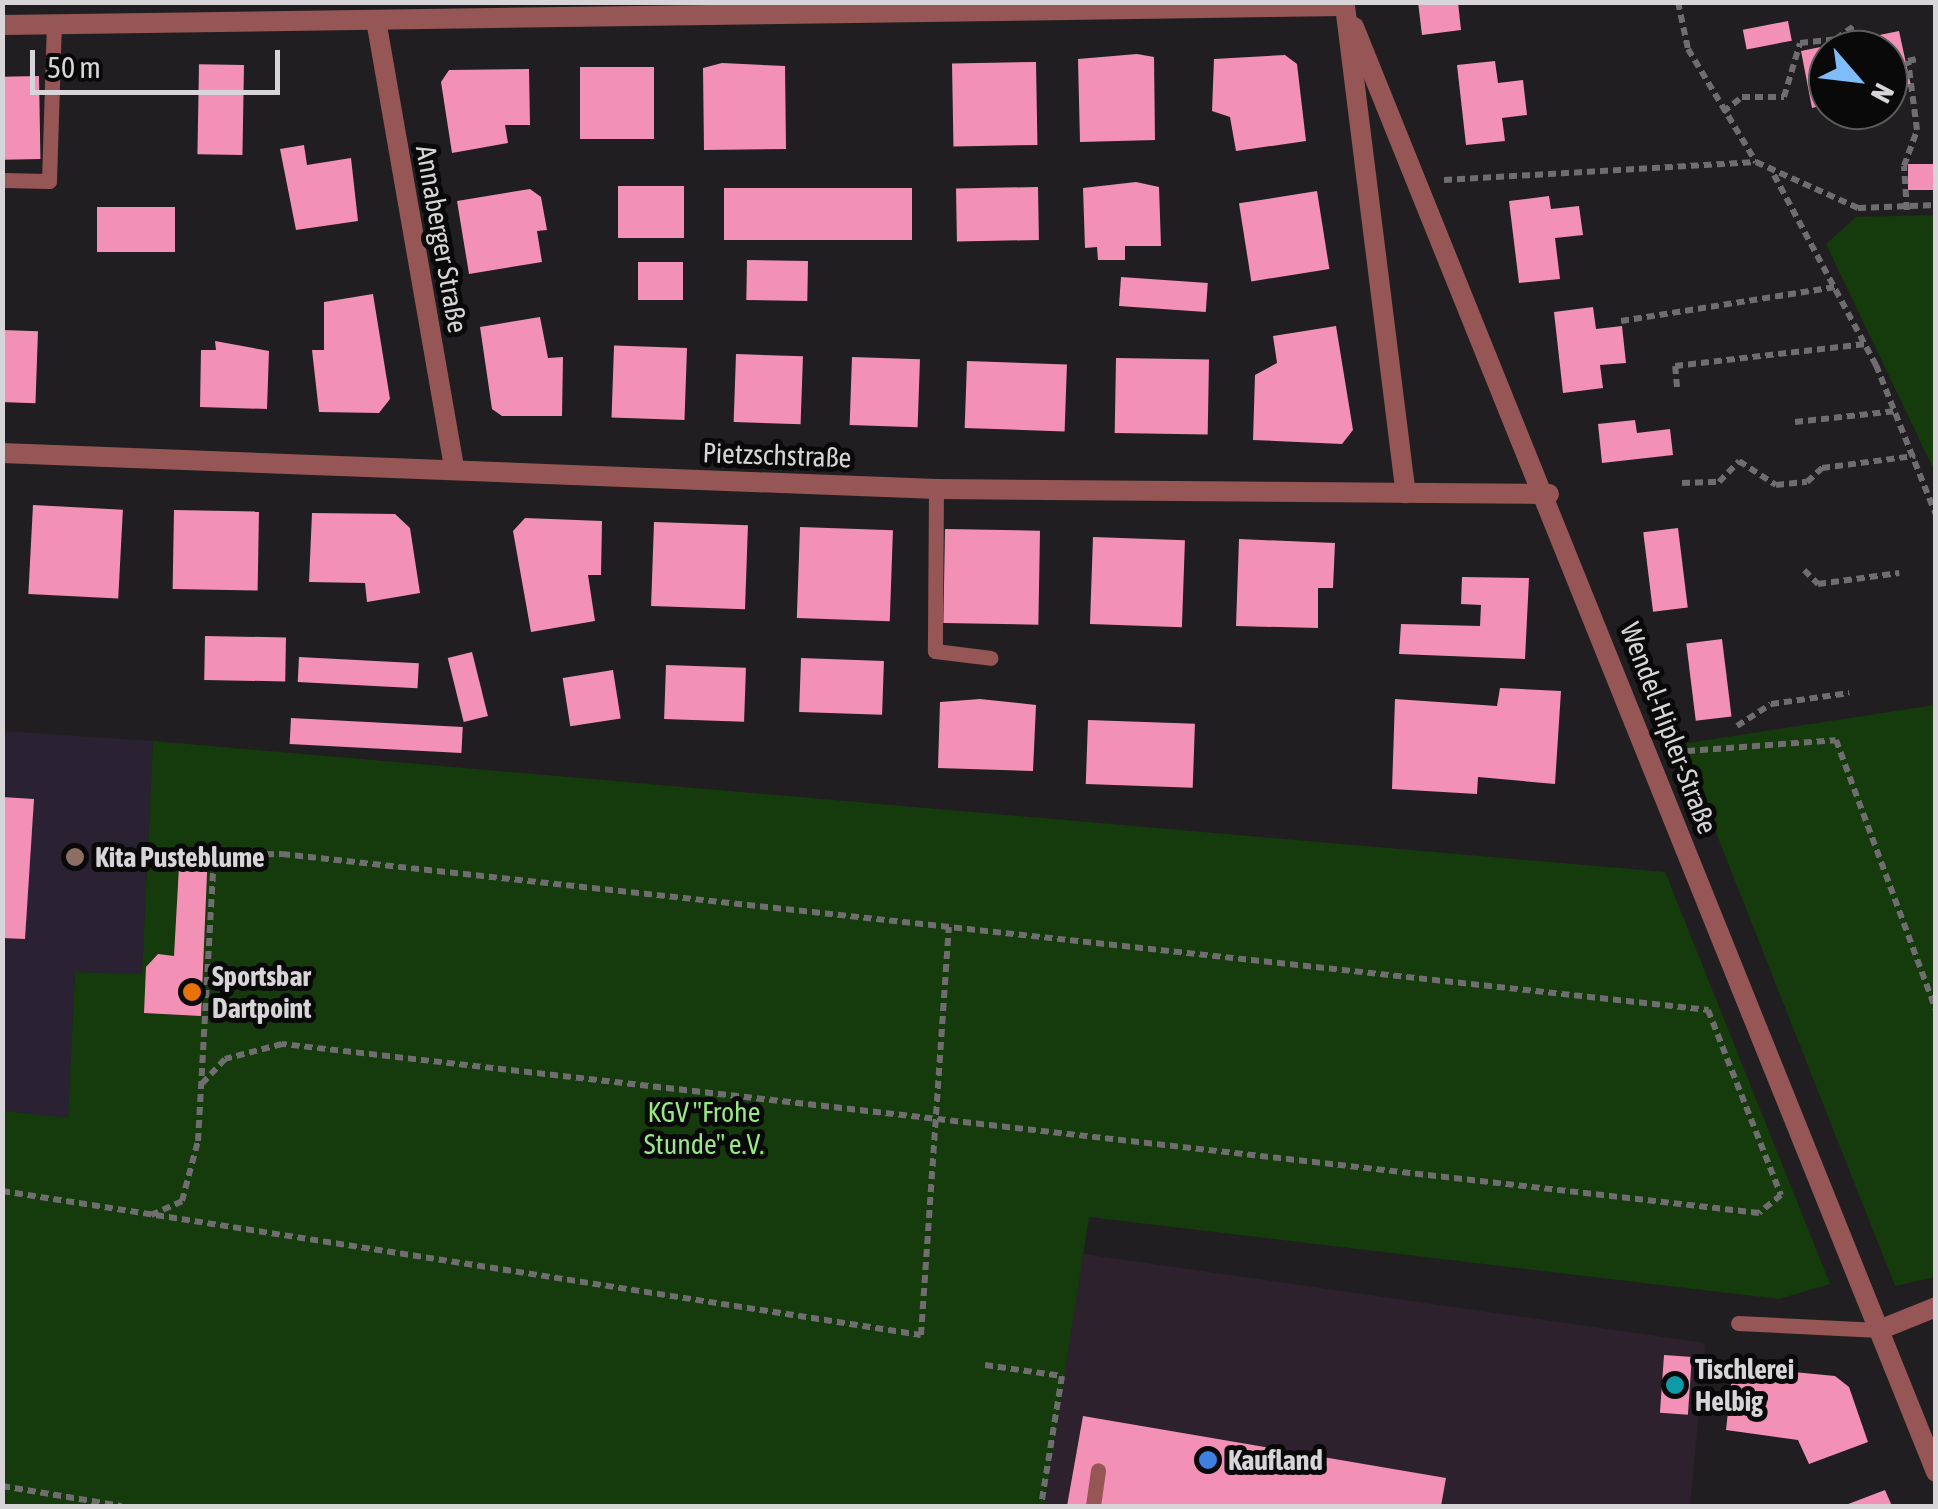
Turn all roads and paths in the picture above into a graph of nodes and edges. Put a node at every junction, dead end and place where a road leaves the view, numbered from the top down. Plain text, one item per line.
1 (1678, 2) edge
2 (1344, 4) edge
3 (376, 20) junction
4 (54, 25) junction
5 (2, 26) edge
6 (1854, 26) dead end
7 (1917, 59) dead end
8 (1723, 112) junction
9 (1756, 162) junction
10 (1774, 176) junction
11 (2, 180) edge
12 (1422, 182) junction
13 (1936, 205) edge
14 (1907, 210) junction
15 (1834, 287) junction
16 (1621, 321) dead end
17 (1866, 344) junction
18 (1677, 386) dead end
19 (1896, 411) junction
20 (1795, 422) dead end
21 (2, 453) edge
22 (1915, 456) junction
23 (454, 468) junction
24 (1682, 483) dead end
25 (936, 489) junction
26 (1406, 493) junction
27 (1549, 494) junction
28 (1936, 515) edge
29 (1804, 570) dead end
30 (1899, 573) dead end
31 (991, 658) dead end
32 (1849, 693) dead end
33 (1737, 726) dead end
34 (1650, 758) junction
35 (949, 928) junction
36 (1936, 1011) edge
37 (203, 1083) junction
38 (937, 1120) junction
39 (2, 1191) edge
40 (151, 1215) junction
41 (1936, 1307) edge
42 (1738, 1323) dead end
43 (1879, 1330) junction
44 (985, 1365) dead end
45 (1098, 1470) dead end
46 (1936, 1472) edge
47 (2, 1486) edge
48 (121, 1506) edge
49 (1041, 1506) edge
50 (1093, 1506) edge

1 - 8 path
2 - 3 street
2 - 12 street, Wendel-Hipler-Straße
2 - 26 street
3 - 4 street
3 - 23 street, Annaberger Straße
4 - 5 street
4 - 11 lane
6 - 8 path
7 - 14 path
8 - 9 path
9 - 10 path
9 - 12 path
10 - 14 path
10 - 15 path
12 - 27 street, Wendel-Hipler-Straße
13 - 14 path
15 - 16 path
15 - 17 path
17 - 18 path
17 - 19 path
19 - 20 path
19 - 22 path
21 - 23 street, Pietzschstraße
22 - 24 path
22 - 28 path
23 - 25 street, Pietzschstraße
25 - 26 street, Pietzschstraße
25 - 31 lane
26 - 27 street, Pietzschstraße
27 - 34 street, Wendel-Hipler-Straße
29 - 30 path
32 - 33 path
34 - 36 path
34 - 43 street, Wendel-Hipler-Straße
35 - 37 path
35 - 38 path
35 - 38 path
37 - 38 path
37 - 40 path
38 - 40 path
39 - 40 path
41 - 43 street
42 - 43 lane
43 - 46 street, Wendel-Hipler-Straße
44 - 49 path
45 - 50 lane
47 - 48 path

